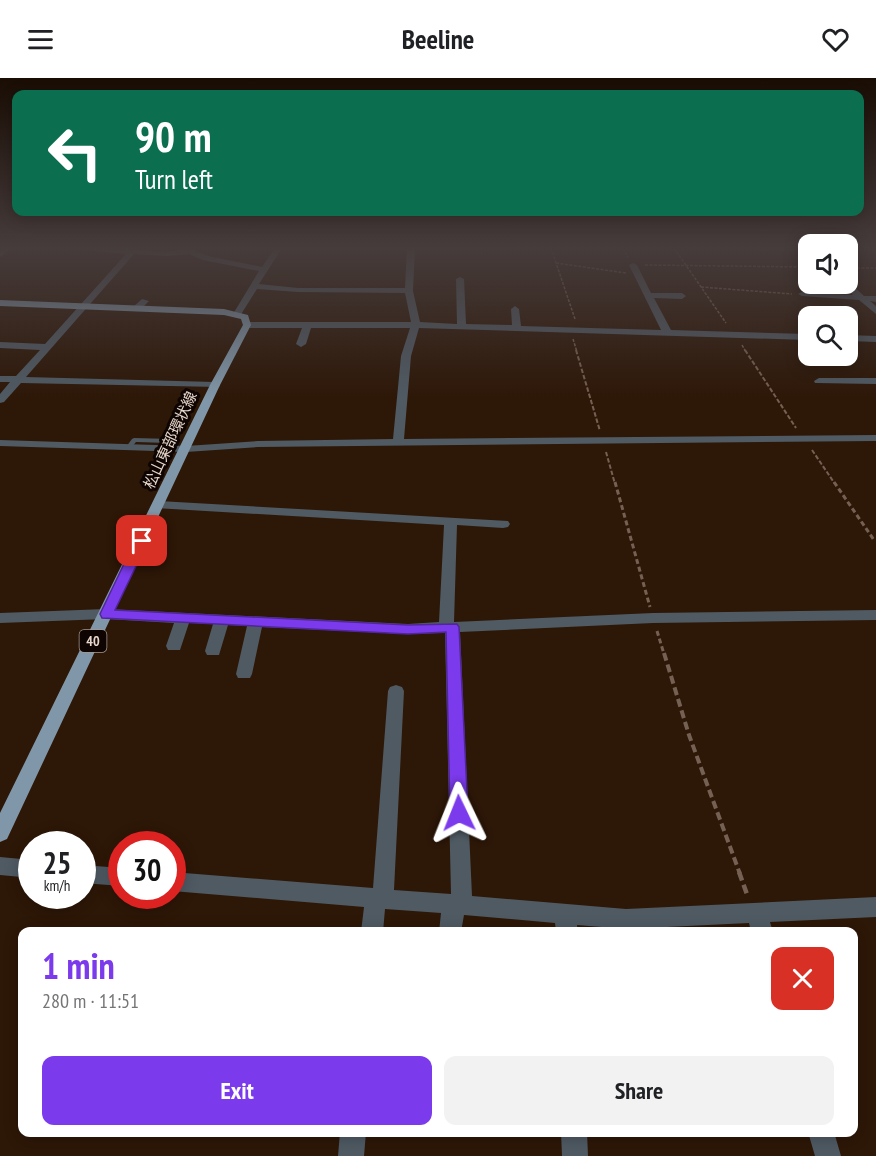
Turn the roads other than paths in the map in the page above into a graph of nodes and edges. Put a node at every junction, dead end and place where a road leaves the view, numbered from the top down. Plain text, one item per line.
1 (91, 298) edge
2 (247, 298) edge
3 (295, 298) edge
4 (410, 298) edge
5 (461, 298) edge
6 (649, 298) edge
7 (855, 298) edge
8 (863, 299) junction
9 (876, 299) edge
10 (145, 301) dead end
11 (0, 303) edge
12 (293, 303) dead end
13 (83, 307) junction
14 (136, 309) junction
15 (514, 309) dead end
16 (876, 311) edge
17 (237, 314) junction
18 (247, 325) junction
19 (308, 325) junction
20 (415, 325) junction
21 (462, 326) junction
22 (517, 328) junction
23 (667, 332) junction
24 (798, 338) edge
25 (858, 338) edge
26 (876, 339) edge
27 (301, 344) dead end
28 (0, 345) edge
29 (47, 347) junction
30 (0, 379) edge
31 (18, 379) junction
32 (819, 381) dead end
33 (876, 381) edge
34 (215, 385) junction
35 (0, 400) edge
36 (876, 438) edge
37 (0, 442) edge
38 (398, 442) junction
39 (186, 449) junction
40 (159, 505) junction
41 (451, 522) junction
42 (503, 524) dead end
43 (106, 614) junction
44 (876, 615) edge
45 (0, 618) edge
46 (183, 619) junction
47 (222, 621) junction
48 (256, 622) junction
49 (449, 628) junction
50 (174, 646) dead end
51 (213, 651) dead end
52 (244, 674) dead end
53 (396, 691) dead end
54 (0, 833) edge
55 (0, 867) edge
56 (18, 868) edge
57 (186, 882) edge
58 (379, 899) junction
59 (457, 905) junction
60 (876, 908) edge
61 (759, 922) edge
62 (566, 923) edge
63 (373, 927) edge
64 (451, 927) edge
65 (353, 1137) edge
66 (574, 1137) edge
67 (822, 1137) edge
68 (351, 1156) edge
69 (575, 1156) edge
70 (828, 1156) edge

1 - 13 street
2 - 17 street
3 - 12 street
4 - 20 street
5 - 21 street
6 - 23 street
7 - 8 street
8 - 9 street
8 - 16 street
10 - 14 street
11 - 13 main road
13 - 14 main road
13 - 29 street
14 - 17 main road
15 - 22 street
17 - 18 main road
18 - 19 street
18 - 34 main road, 松山東部環状線 / 40
19 - 20 street
19 - 27 street
20 - 21 street
20 - 38 street
21 - 22 street
22 - 23 street
23 - 24 street
25 - 26 street
28 - 29 street
29 - 31 street
30 - 31 street
31 - 34 street
31 - 35 street
32 - 33 street
34 - 39 main road, 松山東部環状線 / 40
36 - 38 street
37 - 39 street
38 - 39 street
39 - 40 main road, 松山東部環状線 / 40
40 - 41 street
40 - 43 main road, 松山東部環状線 / 40
41 - 42 street
41 - 49 street
43 - 45 street
43 - 46 street
43 - 54 main road, 松山東部環状線 / 40
44 - 49 street
46 - 47 street
46 - 50 street
47 - 48 street
47 - 51 street
48 - 49 street
48 - 52 street
49 - 59 street
53 - 58 street
55 - 56 street
57 - 58 street
58 - 59 street
58 - 63 street
59 - 62 street
59 - 64 street
60 - 61 street
61 - 62 street
65 - 68 street
66 - 69 street
67 - 70 street

